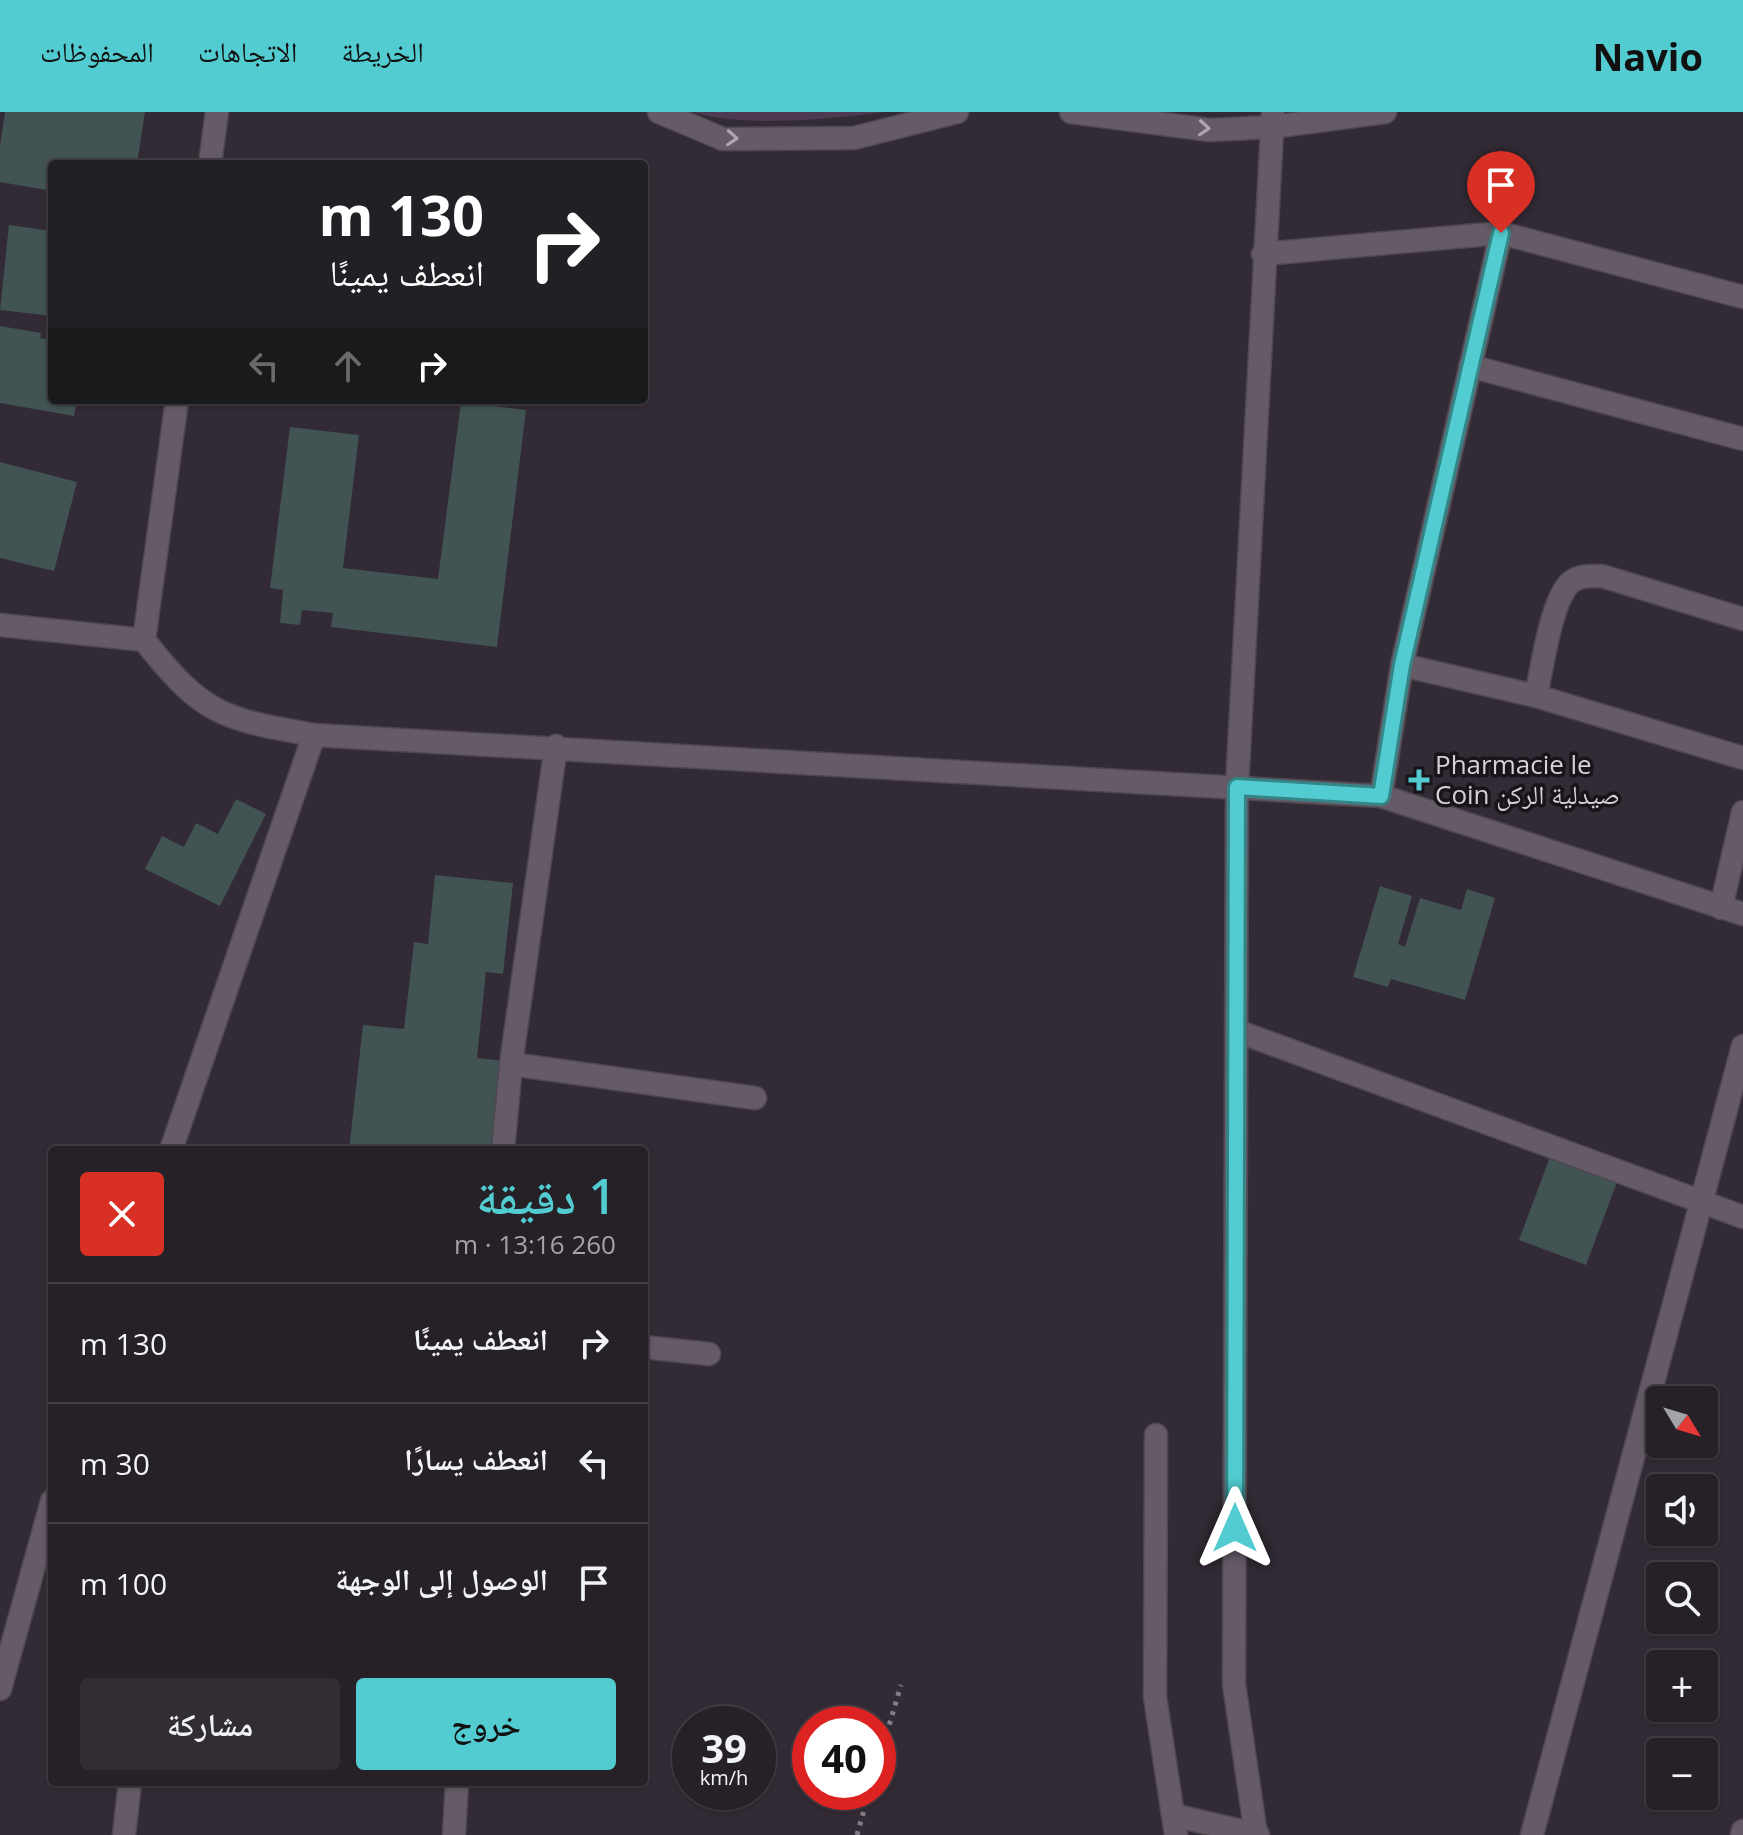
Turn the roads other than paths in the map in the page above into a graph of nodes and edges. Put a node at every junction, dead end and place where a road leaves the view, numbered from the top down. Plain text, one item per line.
1 (217, 112) edge
2 (659, 112) edge
3 (957, 112) edge
4 (1071, 112) edge
5 (1385, 112) edge
6 (1272, 119) edge
7 (211, 160) edge
8 (1501, 233) junction
9 (1263, 254) junction
10 (1743, 297) edge
11 (1470, 366) junction
12 (176, 404) edge
13 (1743, 439) edge
14 (1743, 619) edge
15 (0, 625) edge
16 (144, 640) junction
17 (1402, 665) junction
18 (1536, 696) junction
19 (314, 735) junction
20 (556, 746) junction
21 (1743, 758) edge
22 (1237, 787) junction
23 (1381, 796) junction
24 (1743, 812) edge
25 (1721, 908) junction
26 (1743, 914) edge
27 (1237, 1031) junction
28 (1743, 1046) edge
29 (511, 1064) junction
30 (755, 1098) dead end
31 (172, 1146) edge
32 (503, 1146) edge
33 (1701, 1203) junction
34 (1743, 1217) edge
35 (648, 1347) edge
36 (709, 1354) dead end
37 (1156, 1435) dead end
38 (48, 1515) edge
39 (0, 1689) edge
40 (130, 1786) edge
41 (457, 1786) edge
42 (1175, 1825) edge
43 (124, 1835) edge
44 (454, 1835) edge
45 (1257, 1835) edge
46 (1532, 1835) edge

1 - 7 street
2 -> 3 street
4 -> 6 street
5 - 6 street
6 - 9 street
8 - 9 street
8 - 10 street
8 - 11 street
9 - 22 street
11 - 13 street
11 - 17 street
12 - 16 street
14 - 18 street
15 - 16 street
16 - 19 street
17 - 18 street
17 - 23 street
18 - 21 street
19 - 20 street
19 - 31 street
20 - 22 street
20 - 29 street
22 - 23 street
22 - 27 street
23 - 25 street
24 - 25 street
25 - 26 street
27 - 33 street
27 - 45 street
28 - 33 street
29 - 30 street
29 - 32 street
33 - 34 street
33 - 46 street
35 - 36 street
37 - 42 street
38 - 39 street
40 - 43 street
41 - 44 street
42 - 45 street

